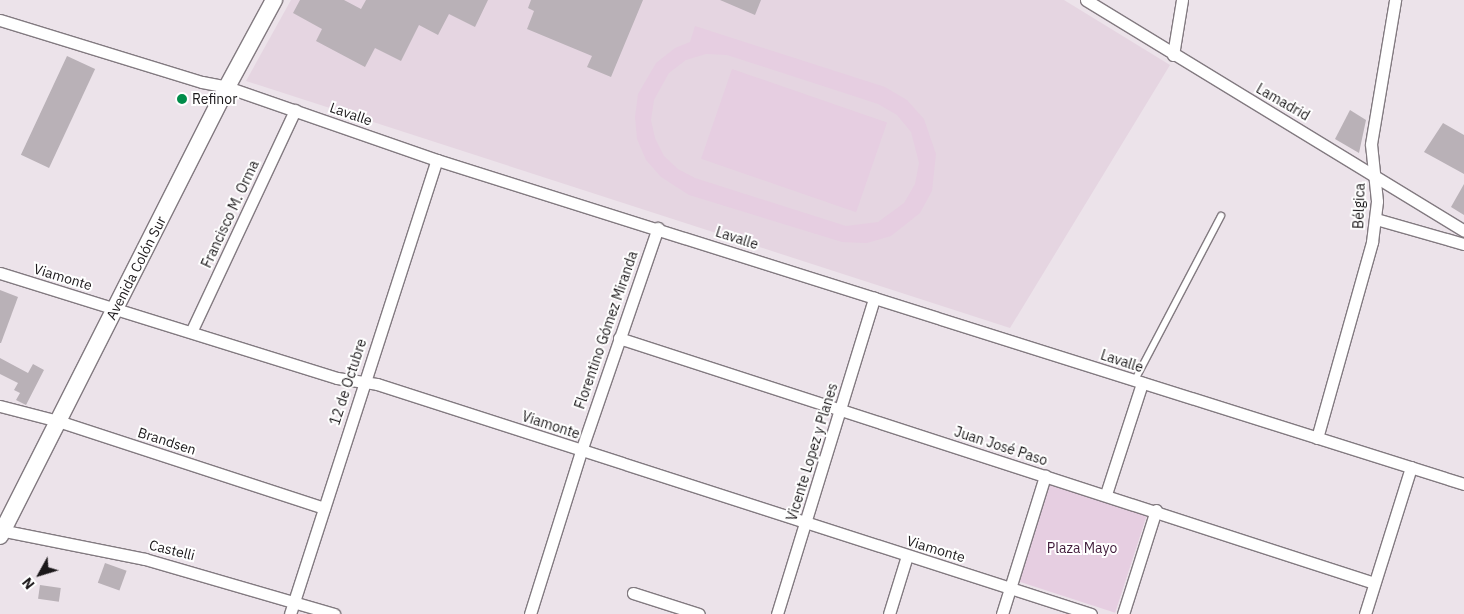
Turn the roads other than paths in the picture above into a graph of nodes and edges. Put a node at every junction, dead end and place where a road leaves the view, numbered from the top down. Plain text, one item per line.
1 (274, 0) edge
2 (1086, 0) edge
3 (1182, 0) edge
4 (1395, 0) edge
5 (0, 20) edge
6 (1173, 55) junction
7 (227, 86) junction
8 (295, 110) junction
9 (437, 160) junction
10 (1375, 174) junction
11 (1221, 216) dead end
12 (1376, 219) junction
13 (658, 228) junction
14 (1464, 231) edge
15 (1464, 244) edge
16 (0, 274) edge
17 (874, 298) junction
18 (116, 308) junction
19 (192, 330) junction
20 (619, 338) junction
21 (1138, 382) junction
22 (364, 383) junction
23 (0, 406) edge
24 (840, 410) junction
25 (58, 421) junction
26 (1317, 438) junction
27 (580, 451) junction
28 (1411, 467) junction
29 (1046, 476) junction
30 (1464, 484) edge
31 (1106, 494) junction
32 (324, 508) junction
33 (1156, 510) junction
34 (807, 522) junction
35 (1, 532) edge
36 (907, 556) junction
37 (1374, 582) junction
38 (1010, 588) junction
39 (633, 593) dead end
40 (294, 602) junction
41 (290, 614) edge
42 (334, 614) edge
43 (530, 614) edge
44 (699, 614) edge
45 (777, 614) edge
46 (889, 614) edge
47 (1002, 614) edge
48 (1090, 614) edge
49 (1123, 614) edge
50 (1364, 614) edge

1 - 7 main road, Avenida Colón Sur
2 - 6 street, Lamadrid
3 - 6 street
4 - 10 street, Bélgica
5 - 7 street, Lavalle
6 - 10 street, Lamadrid
7 - 8 street, Lavalle
7 - 18 main road, Avenida Colón Sur
8 - 9 street, Lavalle
8 - 19 street, Francisco M. Orma
9 - 13 street, Lavalle
9 - 22 street, 12 de Octubre
10 - 12 street, Bélgica
10 - 14 street, Lamadrid
11 - 21 lane
12 - 15 street
12 - 26 street, Bélgica
13 - 17 street, Lavalle
13 - 20 street, Florentino Gómez Miranda
16 - 18 street, Viamonte
17 - 21 street, Lavalle
17 - 24 street, Vicente Lopez y Planes
18 - 19 street, Viamonte
18 - 25 main road, Avenida Colón Sur
19 - 22 street, Viamonte
20 - 24 street, Juan José Paso
20 - 27 street, Florentino Gómez Miranda
21 - 26 street, Lavalle
21 - 31 street
22 - 27 street, Viamonte
22 - 32 street, 12 de Octubre
23 - 25 street, Brandsen
24 - 29 street, Juan José Paso
24 - 34 street, Vicente Lopez y Planes
25 - 32 street, Brandsen
25 - 35 main road, Avenida Colón Sur
26 - 28 street, Lavalle
27 - 34 street, Viamonte
27 - 43 street, Florentino Gómez Miranda
28 - 30 street, Lavalle
28 - 37 street
29 - 31 street, Juan José Paso
29 - 38 street
31 - 33 street, Juan José Paso
32 - 40 street, 12 de Octubre
33 - 37 street, Juan José Paso
33 - 49 street
34 - 36 street, Viamonte
34 - 45 street, Vicente Lopez y Planes
35 - 40 street, Castelli
36 - 38 street, Viamonte
36 - 46 street
37 - 50 street
38 - 47 street
38 - 48 street, Viamonte
39 - 44 street
40 - 41 street, 12 de Octubre
40 - 42 street, Castelli

